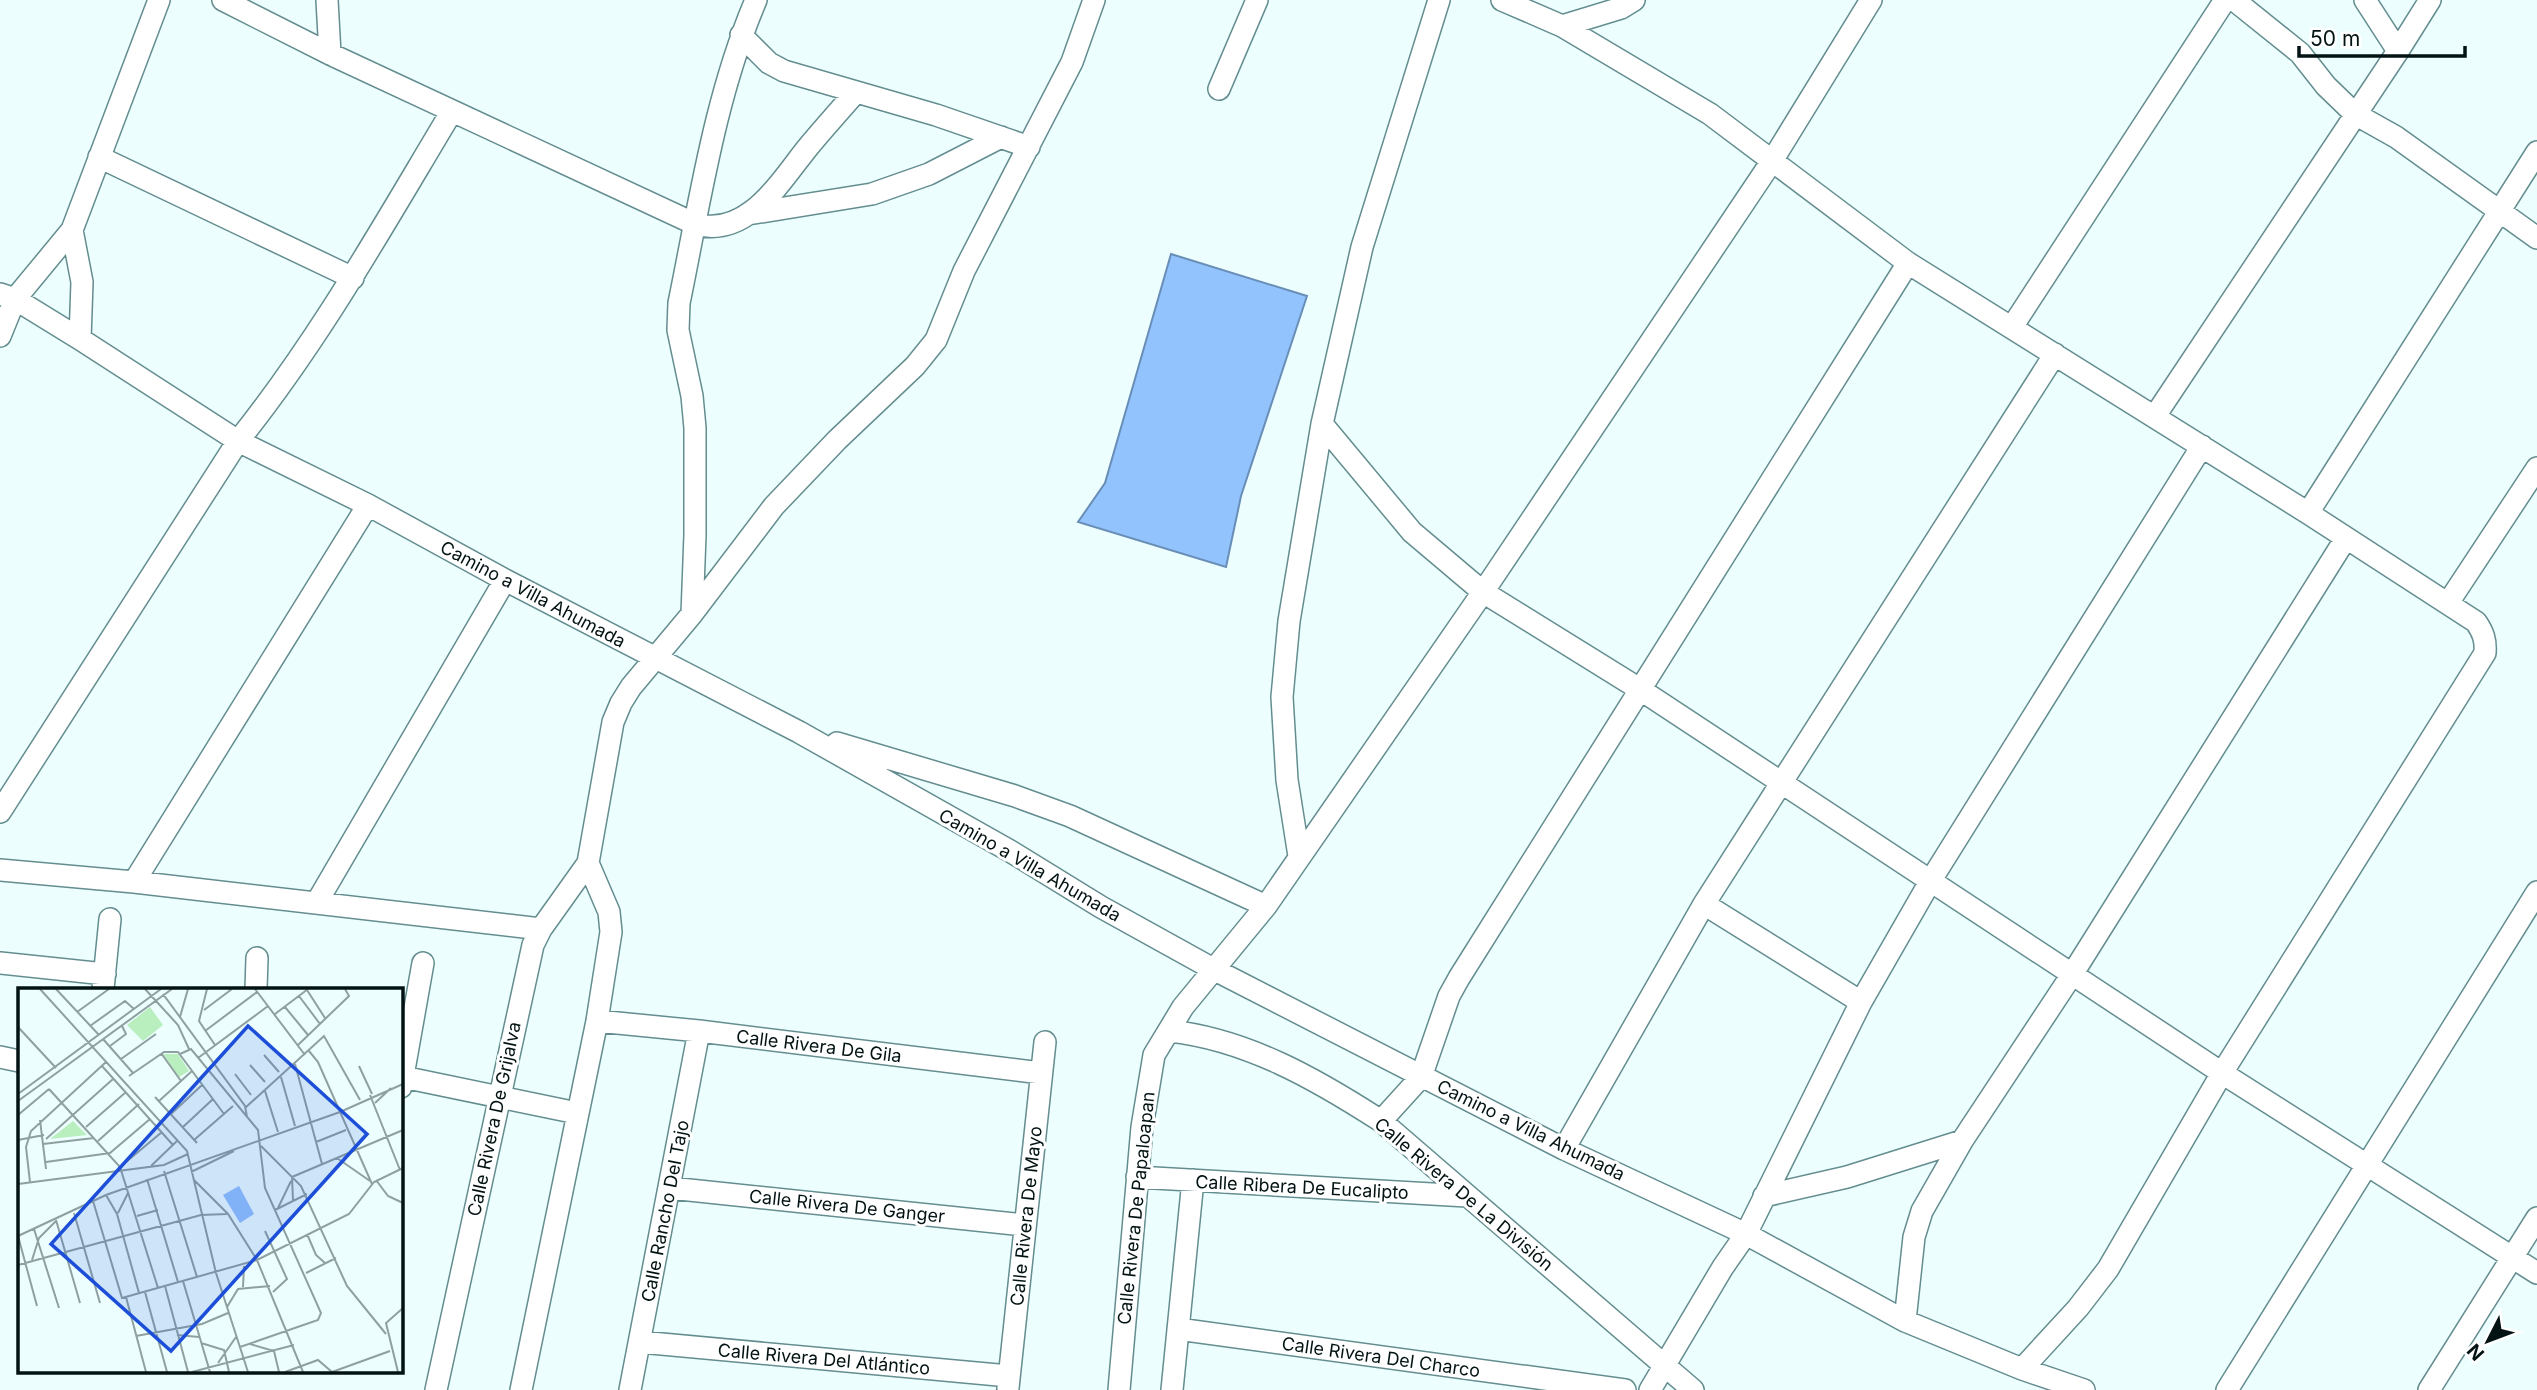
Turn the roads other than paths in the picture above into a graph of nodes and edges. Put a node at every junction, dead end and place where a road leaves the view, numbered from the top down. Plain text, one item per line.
1 (159, 0) edge
2 (223, 0) edge
3 (327, 0) edge
4 (756, 0) edge
5 (1094, 0) edge
6 (1257, 0) edge
7 (1439, 0) edge
8 (1502, 0) edge
9 (1634, 0) edge
10 (1871, 0) edge
11 (2225, 0) edge
12 (2234, 0) edge
13 (2365, 0) edge
14 (2430, 0) edge
15 (1562, 26) junction
16 (741, 35) junction
17 (2398, 51) junction
18 (330, 54) junction
19 (1219, 89) dead end
20 (856, 92) junction
21 (452, 111) junction
22 (2355, 114) junction
23 (1001, 137) junction
24 (1029, 147) junction
25 (2537, 152) edge
26 (99, 157) junction
27 (1772, 161) junction
28 (2500, 211) junction
29 (748, 214) junction
30 (695, 225) junction
31 (72, 230) junction
32 (2537, 238) edge
33 (1908, 263) junction
34 (353, 278) junction
35 (8, 296) edge
36 (2012, 327) junction
37 (0, 335) edge
38 (80, 339) junction
39 (2055, 354) junction
40 (2155, 416) junction
41 (1322, 424) junction
42 (238, 442) junction
43 (2202, 446) junction
44 (2537, 468) edge
45 (368, 505) junction
46 (2308, 513) junction
47 (2346, 538) junction
48 (505, 580) junction
49 (1483, 593) junction
50 (2448, 603) junction
51 (692, 614) junction
52 (655, 659) junction
53 (1641, 690) junction
54 (799, 732) junction
55 (1780, 783) junction
56 (0, 812) edge
57 (1299, 856) junction
58 (588, 863) junction
59 (0, 870) edge
60 (1931, 880) junction
61 (134, 882) junction
62 (2537, 892) edge
63 (317, 902) junction
64 (1704, 904) junction
65 (1266, 906) junction
66 (110, 919) dead end
67 (541, 929) junction
68 (257, 958) dead end
69 (0, 963) edge
70 (423, 963) dead end
71 (1213, 969) junction
72 (2073, 974) junction
73 (104, 982) edge
74 (256, 988) edge
75 (1861, 1002) junction
76 (408, 1005) edge
77 (597, 1021) junction
78 (699, 1031) junction
79 (1168, 1031) junction
80 (1045, 1042) dead end
81 (0, 1057) edge
82 (18, 1061) edge
83 (1041, 1073) junction
84 (2221, 1073) junction
85 (1421, 1077) junction
86 (402, 1082) edge
87 (499, 1095) junction
88 (577, 1113) junction
89 (1381, 1121) junction
90 (1962, 1141) junction
91 (1564, 1149) junction
92 (2369, 1165) junction
93 (1137, 1177) junction
94 (1193, 1180) junction
95 (670, 1188) junction
96 (1467, 1196) junction
97 (1763, 1196) junction
98 (2537, 1218) edge
99 (1024, 1225) junction
100 (1746, 1234) junction
101 (2513, 1257) junction
102 (2537, 1273) edge
103 (1905, 1321) junction
104 (1178, 1329) junction
105 (640, 1342) junction
106 (1665, 1366) junction
107 (2022, 1369) junction
108 (1009, 1383) edge
109 (436, 1390) edge
110 (521, 1390) edge
111 (630, 1390) edge
112 (1118, 1390) edge
113 (1172, 1390) edge
114 (1625, 1390) edge
115 (1650, 1390) edge
116 (1693, 1390) edge
117 (2084, 1390) edge
118 (2227, 1390) edge
119 (2429, 1390) edge

1 - 26 street
2 - 18 street
3 - 18 street
4 - 16 street
5 - 24 street
6 - 19 street
7 - 41 street
8 - 15 street
9 - 15 street
10 - 27 street, Calle Rivera De Papaloapan
11 - 36 street
12 - 22 street
13 - 17 street
14 - 17 street
15 - 27 street
16 - 20 street
16 - 30 street
17 - 22 street
18 - 21 street
20 - 23 street
20 - 29 street
21 - 30 street
21 - 34 street
22 - 28 street
22 - 40 street
23 - 24 street
23 - 29 street
24 - 51 street
25 - 28 street
26 - 31 street
26 - 34 street
27 - 33 street
27 - 49 street, Calle Rivera De Papaloapan
28 - 32 street
28 - 46 street
29 - 30 street
30 - 51 street
31 - 35 street
31 - 38 street
33 - 36 street
33 - 53 street
34 - 42 street
35 - 37 street
35 - 38 street, Camino a Villa Ahumada
36 - 39 street
38 - 42 street, Camino a Villa Ahumada
39 - 40 street
39 - 55 street
40 - 43 street
41 - 49 street
41 - 57 street
42 - 45 street, Camino a Villa Ahumada
42 - 56 street
43 - 46 street
43 - 60 street
44 - 50 street
45 - 48 street, Camino a Villa Ahumada
45 - 61 street
46 - 47 street
47 - 50 street
47 - 72 street
48 - 52 street, Camino a Villa Ahumada
48 - 63 street
49 - 53 street
49 - 57 street, Calle Rivera De Papaloapan
50 - 84 street
51 - 52 street
52 - 54 street, Camino a Villa Ahumada
52 - 58 street
53 - 55 street
53 - 85 street
54 - 65 street
54 - 71 street, Camino a Villa Ahumada
55 - 60 street
55 - 64 street
57 - 65 street, Calle Rivera De Papaloapan
58 - 67 street, Calle Rivera De Grijalva
58 - 77 street
59 - 61 street
60 - 72 street
60 - 75 street
61 - 63 street
62 - 92 street
63 - 67 street
64 - 75 street
64 - 91 street
65 - 71 street, Calle Rivera De Papaloapan
66 - 73 street
67 - 87 street, Calle Rivera De Grijalva
68 - 74 street
69 - 73 street
70 - 76 street
71 - 79 street, Calle Rivera De Papaloapan
71 - 85 street, Camino a Villa Ahumada
72 - 84 street
72 - 90 street
75 - 97 street
76 - 86 street
77 - 78 street, Calle Rivera De Gila
77 - 88 street
78 - 83 street, Calle Rivera De Gila
78 - 95 street, Calle Rancho Del Tajo
79 - 89 street, Calle Rivera De La División
79 - 93 street, Calle Rivera De Papaloapan
80 - 83 street, Calle Rivera De Mayo
81 - 82 street
83 - 99 street, Calle Rivera De Mayo
84 - 92 street
84 - 107 street
85 - 89 street
85 - 91 street, Camino a Villa Ahumada
86 - 87 street
87 - 88 street
87 - 109 street, Calle Rivera De Grijalva
88 - 110 street
89 - 96 street, Calle Rivera De La División
90 - 97 street
90 - 103 street
91 - 100 street, Camino a Villa Ahumada
92 - 101 street
92 - 118 street
93 - 94 street, Calle Ribera De Eucalipto
93 - 112 street, Calle Rivera De Papaloapan
94 - 96 street, Calle Ribera De Eucalipto
94 - 104 street
95 - 99 street, Calle Rivera De Ganger
95 - 105 street, Calle Rancho Del Tajo
96 - 106 street, Calle Rivera De La División
97 - 100 street
98 - 101 street
99 - 108 street, Calle Rivera De Mayo
100 - 103 street, Camino a Villa Ahumada
100 - 106 street
101 - 102 street
101 - 119 street
103 - 107 street, Camino a Villa Ahumada
104 - 113 street
104 - 114 street, Calle Rivera Del Charco
105 - 108 street, Calle Rivera Del Atlántico
105 - 111 street, Calle Rancho Del Tajo
106 - 115 street
106 - 116 street, Calle Rivera De La División
107 - 117 street, Camino a Villa Ahumada

